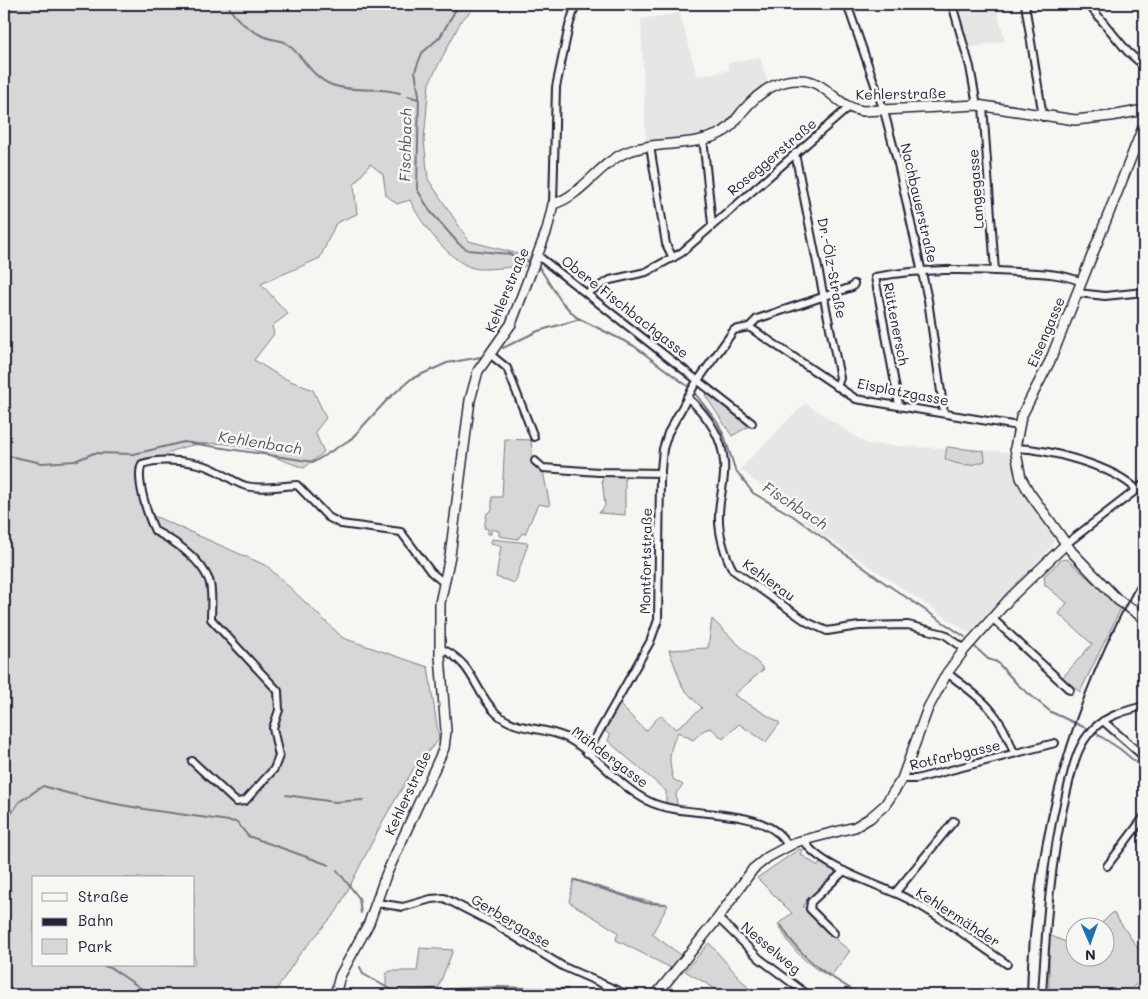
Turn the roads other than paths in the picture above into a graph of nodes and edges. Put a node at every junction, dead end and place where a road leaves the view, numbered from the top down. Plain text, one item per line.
1 (8, 4) edge
2 (576, 4) edge
3 (847, 4) edge
4 (952, 4) edge
5 (1025, 4) edge
6 (1088, 4) edge
7 (4, 6) edge
8 (1144, 66) edge
9 (980, 106) junction
10 (848, 108) junction
11 (884, 110) junction
12 (1144, 110) edge
13 (1044, 116) junction
14 (1144, 125) edge
15 (703, 138) junction
16 (650, 146) junction
17 (795, 153) junction
18 (553, 204) junction
19 (712, 224) junction
20 (537, 255) junction
21 (673, 258) junction
22 (922, 270) junction
23 (995, 271) junction
24 (1082, 282) junction
25 (854, 284) dead end
26 (1144, 292) edge
27 (587, 293) junction
28 (1078, 293) junction
29 (825, 296) junction
30 (746, 327) junction
31 (491, 355) junction
32 (696, 383) junction
33 (837, 387) junction
34 (687, 396) junction
35 (899, 405) junction
36 (944, 413) junction
37 (752, 423) dead end
38 (1018, 426) junction
39 (534, 437) dead end
40 (1015, 448) junction
41 (535, 461) dead end
42 (661, 473) junction
43 (1144, 484) edge
44 (1137, 490) junction
45 (1066, 544) junction
46 (444, 583) junction
47 (992, 618) junction
48 (1144, 618) edge
49 (440, 648) junction
50 (965, 649) junction
51 (947, 673) junction
52 (1070, 690) dead end
53 (1144, 706) edge
54 (1103, 721) junction
55 (1055, 743) dead end
56 (587, 753) junction
57 (1014, 753) junction
58 (1144, 757) edge
59 (192, 761) dead end
60 (902, 778) junction
61 (1144, 817) edge
62 (954, 821) dead end
63 (804, 840) junction
64 (788, 846) junction
65 (1107, 866) dead end
66 (844, 871) junction
67 (895, 893) junction
68 (377, 903) junction
69 (718, 918) junction
70 (834, 933) dead end
71 (1007, 964) dead end
72 (335, 995) edge
73 (628, 995) edge
74 (656, 995) edge
75 (808, 995) edge
76 (1043, 995) edge

1 - 7 street
2 - 18 street
3 - 11 street, Nachbauerstraße
4 - 9 street, Langegasse
5 - 13 street
6 - 8 street
9 - 11 street, Kehlerstraße
9 - 13 street, Kehlerstraße
9 - 23 street, Langegasse
10 - 11 street, Kehlerstraße
10 - 15 street, Kehlerstraße
10 - 17 street, Roseggerstraße
11 - 22 street, Nachbauerstraße
12 - 13 street, Kehlerstraße
14 - 24 street, Eisengasse
15 - 16 street, Kehlerstraße
15 - 19 street, Roseggerstraße
16 - 18 street, Kehlerstraße
16 - 21 street
17 - 19 street, Roseggerstraße
17 - 29 street, Dr.-Ölz-Straße
18 - 20 street, Kehlerstraße
19 - 21 street, Roseggerstraße
20 - 27 street, Obere Fischbachgasse
20 - 31 street, Kehlerstraße
21 - 27 street, Roseggerstraße
22 - 23 street
22 - 35 street, Rüttenersch
22 - 36 street, Nachbauerstraße
23 - 24 street
24 - 28 street, Eisengasse
25 - 29 street
26 - 28 street
27 - 32 street, Obere Fischbachgasse
28 - 38 street, Eisengasse
29 - 30 street
29 - 33 street, Dr.-Ölz-Straße
30 - 32 street
30 - 33 street, Eisplatzgasse
31 - 39 street
31 - 46 street, Kehlerstraße
32 - 34 street, Montfortstraße
32 - 37 street, Obere Fischbachgasse
33 - 35 street, Eisplatzgasse
34 - 42 street, Montfortstraße
34 - 50 street, Kehlerau
35 - 36 street, Eisplatzgasse
36 - 38 street, Eisplatzgasse
38 - 40 street, Eisengasse
40 - 44 street
40 - 45 street, Eisengasse
41 - 42 street
42 - 56 street, Montfortstraße
43 - 44 street
44 - 45 street
45 - 47 street
45 - 48 street, Eisengasse
46 - 49 street, Kehlerstraße
46 - 59 street
47 - 50 street
47 - 52 street
49 - 56 street, Mähdergasse
49 - 68 street, Kehlerstraße
50 - 51 street
51 - 57 street, Rotfarbgasse
51 - 60 street
53 - 54 street
54 - 58 street
54 - 76 street
55 - 57 street, Rotfarbgasse
56 - 64 street, Mähdergasse
57 - 60 street, Rotfarbgasse
60 - 63 street
61 - 65 street
62 - 67 street, Kehlermähder
63 - 64 street
63 - 66 street, Kehlermähder
64 - 69 street
66 - 67 street, Kehlermähder
66 - 70 street
67 - 71 street, Kehlermähder
68 - 72 street, Kehlerstraße
68 - 73 street, Gerbergasse
69 - 74 street
69 - 75 street, Nesselweg

